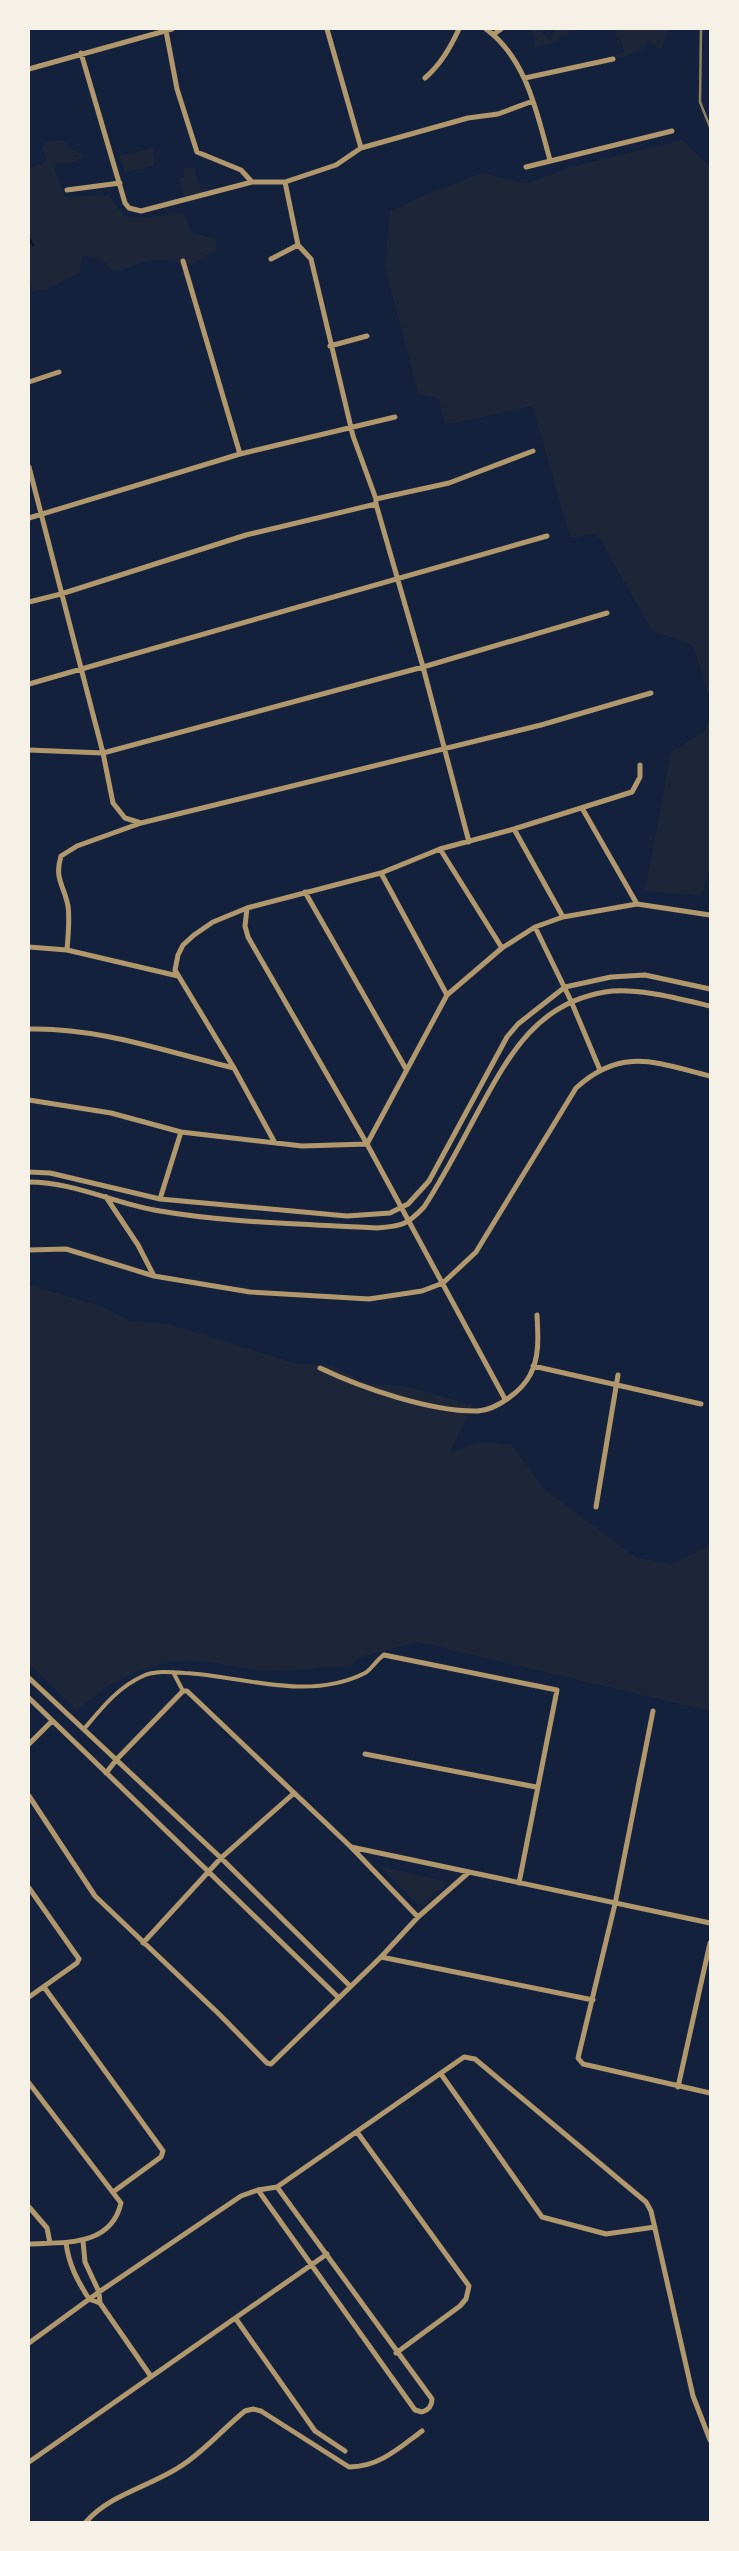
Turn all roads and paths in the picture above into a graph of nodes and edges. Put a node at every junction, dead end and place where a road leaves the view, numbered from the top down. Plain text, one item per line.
1 (172, 29) edge
2 (327, 29) edge
3 (459, 29) edge
4 (486, 29) edge
5 (501, 29) edge
6 (166, 31) junction
7 (494, 34) junction
8 (81, 53) junction
9 (614, 59) dead end
10 (29, 69) edge
11 (425, 78) dead end
12 (524, 78) junction
13 (533, 101) junction
14 (672, 131) dead end
15 (361, 148) junction
16 (550, 160) junction
17 (526, 167) dead end
18 (252, 182) junction
19 (285, 182) junction
20 (120, 183) junction
21 (67, 190) dead end
22 (298, 245) junction
23 (271, 259) dead end
24 (183, 261) dead end
25 (367, 336) dead end
26 (330, 346) junction
27 (59, 372) dead end
28 (29, 382) edge
29 (394, 417) dead end
30 (350, 426) junction
31 (533, 451) dead end
32 (240, 454) junction
33 (29, 467) edge
34 (376, 501) junction
35 (41, 515) junction
36 (29, 518) edge
37 (547, 536) dead end
38 (396, 579) junction
39 (62, 594) junction
40 (29, 602) edge
41 (607, 613) dead end
42 (423, 667) junction
43 (80, 670) junction
44 (29, 684) edge
45 (651, 693) dead end
46 (445, 749) junction
47 (29, 750) edge
48 (104, 753) junction
49 (640, 765) dead end
50 (582, 808) junction
51 (141, 823) junction
52 (514, 829) junction
53 (469, 842) junction
54 (440, 848) junction
55 (381, 873) junction
56 (305, 892) junction
57 (637, 904) junction
58 (246, 908) junction
59 (710, 915) edge
60 (563, 917) junction
61 (535, 927) junction
62 (29, 947) edge
63 (502, 948) junction
64 (67, 950) junction
65 (178, 976) junction
66 (565, 987) junction
67 (710, 989) edge
68 (447, 994) junction
69 (571, 1001) junction
70 (710, 1006) edge
71 (29, 1029) edge
72 (234, 1068) junction
73 (406, 1069) junction
74 (600, 1070) junction
75 (710, 1076) edge
76 (29, 1100) edge
77 (181, 1132) junction
78 (275, 1143) junction
79 (367, 1144) junction
80 (29, 1172) edge
81 (29, 1182) edge
82 (105, 1196) junction
83 (160, 1199) junction
84 (401, 1209) junction
85 (408, 1223) junction
86 (29, 1250) edge
87 (154, 1276) junction
88 (443, 1283) junction
89 (537, 1315) dead end
90 (533, 1366) junction
91 (320, 1368) dead end
92 (618, 1374) dead end
93 (616, 1385) junction
94 (505, 1399) junction
95 (701, 1404) dead end
96 (596, 1507) dead end
97 (384, 1655) joint
98 (173, 1672) junction
99 (29, 1678) edge
100 (183, 1691) junction
101 (29, 1698) edge
102 (654, 1711) dead end
103 (52, 1720) junction
104 (84, 1730) junction
105 (29, 1744) edge
106 (364, 1754) dead end
107 (116, 1759) junction
108 (106, 1773) junction
109 (536, 1787) junction
110 (293, 1794) junction
111 (29, 1796) edge
112 (350, 1847) junction
113 (221, 1858) junction
114 (209, 1872) junction
115 (468, 1873) junction
116 (519, 1883) junction
117 (29, 1888) edge
118 (616, 1904) junction
119 (418, 1917) junction
120 (710, 1923) edge
121 (143, 1943) junction
122 (710, 1943) edge
123 (381, 1957) junction
124 (350, 1986) junction
125 (44, 1987) junction
126 (29, 1997) edge
127 (339, 1998) junction
128 (593, 2000) junction
129 (441, 2074) junction
130 (29, 2083) edge
131 (678, 2087) junction
132 (710, 2093) edge
133 (357, 2132) junction
134 (277, 2188) junction
135 (258, 2190) junction
136 (113, 2192) junction
137 (29, 2207) edge
138 (655, 2227) junction
139 (83, 2241) junction
140 (50, 2243) junction
141 (66, 2243) junction
142 (29, 2244) edge
143 (327, 2254) junction
144 (313, 2264) junction
145 (99, 2292) junction
146 (89, 2299) junction
147 (100, 2303) junction
148 (236, 2320) junction
149 (29, 2343) edge
150 (396, 2353) junction
151 (150, 2375) junction
152 (422, 2431) dead end
153 (710, 2440) edge
154 (345, 2452) dead end
155 (29, 2462) edge
156 (86, 2522) edge

1 - 6 street
2 - 15 street
3 - 11 street
4 - 7 street
5 - 7 street
6 - 8 street
6 - 18 street
7 - 12 street
8 - 10 street
8 - 20 street
9 - 12 street
12 - 13 street
13 - 15 street
13 - 16 street
14 - 16 street
15 - 19 street
16 - 17 street
18 - 19 street
18 - 20 street
19 - 22 street
20 - 21 street
22 - 23 street
22 - 26 street
24 - 32 street
25 - 26 street
26 - 30 street
27 - 28 street
29 - 30 street
30 - 32 street
30 - 34 street
31 - 34 street
32 - 35 street
33 - 35 street
34 - 38 street
34 - 39 street
35 - 36 street
35 - 39 street
37 - 38 street
38 - 42 street
38 - 43 street
39 - 40 street
39 - 43 street
41 - 42 street
42 - 46 street
42 - 48 street
43 - 44 street
43 - 48 street
45 - 46 street
46 - 51 street
46 - 53 street
47 - 48 street
48 - 51 street
49 - 50 street
50 - 52 street
50 - 57 street
51 - 64 street
52 - 53 street
52 - 60 street
53 - 54 street
54 - 55 street
54 - 63 street
55 - 56 street
55 - 68 street
56 - 58 street
56 - 73 street
57 - 59 street
57 - 60 street
58 - 65 street
58 - 79 street
60 - 61 street
61 - 63 street
61 - 66 street
62 - 64 street
63 - 68 street
64 - 65 street
65 - 72 street
66 - 67 street
66 - 69 street
66 - 84 street
68 - 73 street
69 - 70 street
69 - 74 street
69 - 85 street
71 - 72 street
72 - 78 street
73 - 79 street
74 - 75 street
74 - 88 street
76 - 77 street
77 - 78 street
77 - 83 street
78 - 79 street
79 - 84 street
80 - 83 street
81 - 82 street
82 - 85 street
82 - 87 street
83 - 84 street
84 - 85 street
85 - 88 street
86 - 87 street
87 - 88 street
88 - 94 street
89 - 90 street
90 - 93 street
90 - 94 street
91 - 94 street
92 - 93 street
93 - 95 street
93 - 96 street
97 - 98 street
97 - 109 street
98 - 100 street
98 - 104 street
99 - 104 street
100 - 107 street
100 - 110 street
101 - 103 street
102 - 118 street
103 - 105 street
103 - 108 street
104 - 107 street
106 - 109 street
107 - 108 street
107 - 113 street
108 - 114 street
109 - 116 street
110 - 112 street
110 - 113 street
111 - 121 street
112 - 115 street
112 - 119 street
113 - 114 street
113 - 124 street
114 - 121 street
114 - 127 street
115 - 116 street
115 - 119 street
116 - 118 street
117 - 125 street
118 - 120 street
118 - 128 street
119 - 123 street
121 - 127 street
122 - 131 street
123 - 124 street
123 - 128 street
124 - 127 street
125 - 126 street
125 - 136 street
128 - 131 street
129 - 133 street
129 - 138 street
129 - 138 street
130 - 136 street
131 - 132 street
133 - 134 street
133 - 150 street
134 - 135 street
134 - 143 street
135 - 144 street
135 - 145 street
136 - 139 street
137 - 140 street
138 - 153 street
139 - 141 street
139 - 145 street
140 - 141 street
140 - 142 street
141 - 146 street
143 - 144 street
143 - 150 street
144 - 148 street
144 - 150 street
145 - 146 street
145 - 147 street
146 - 147 street
146 - 149 street
147 - 151 street
148 - 151 street
148 - 154 street
151 - 155 street
152 - 156 street

